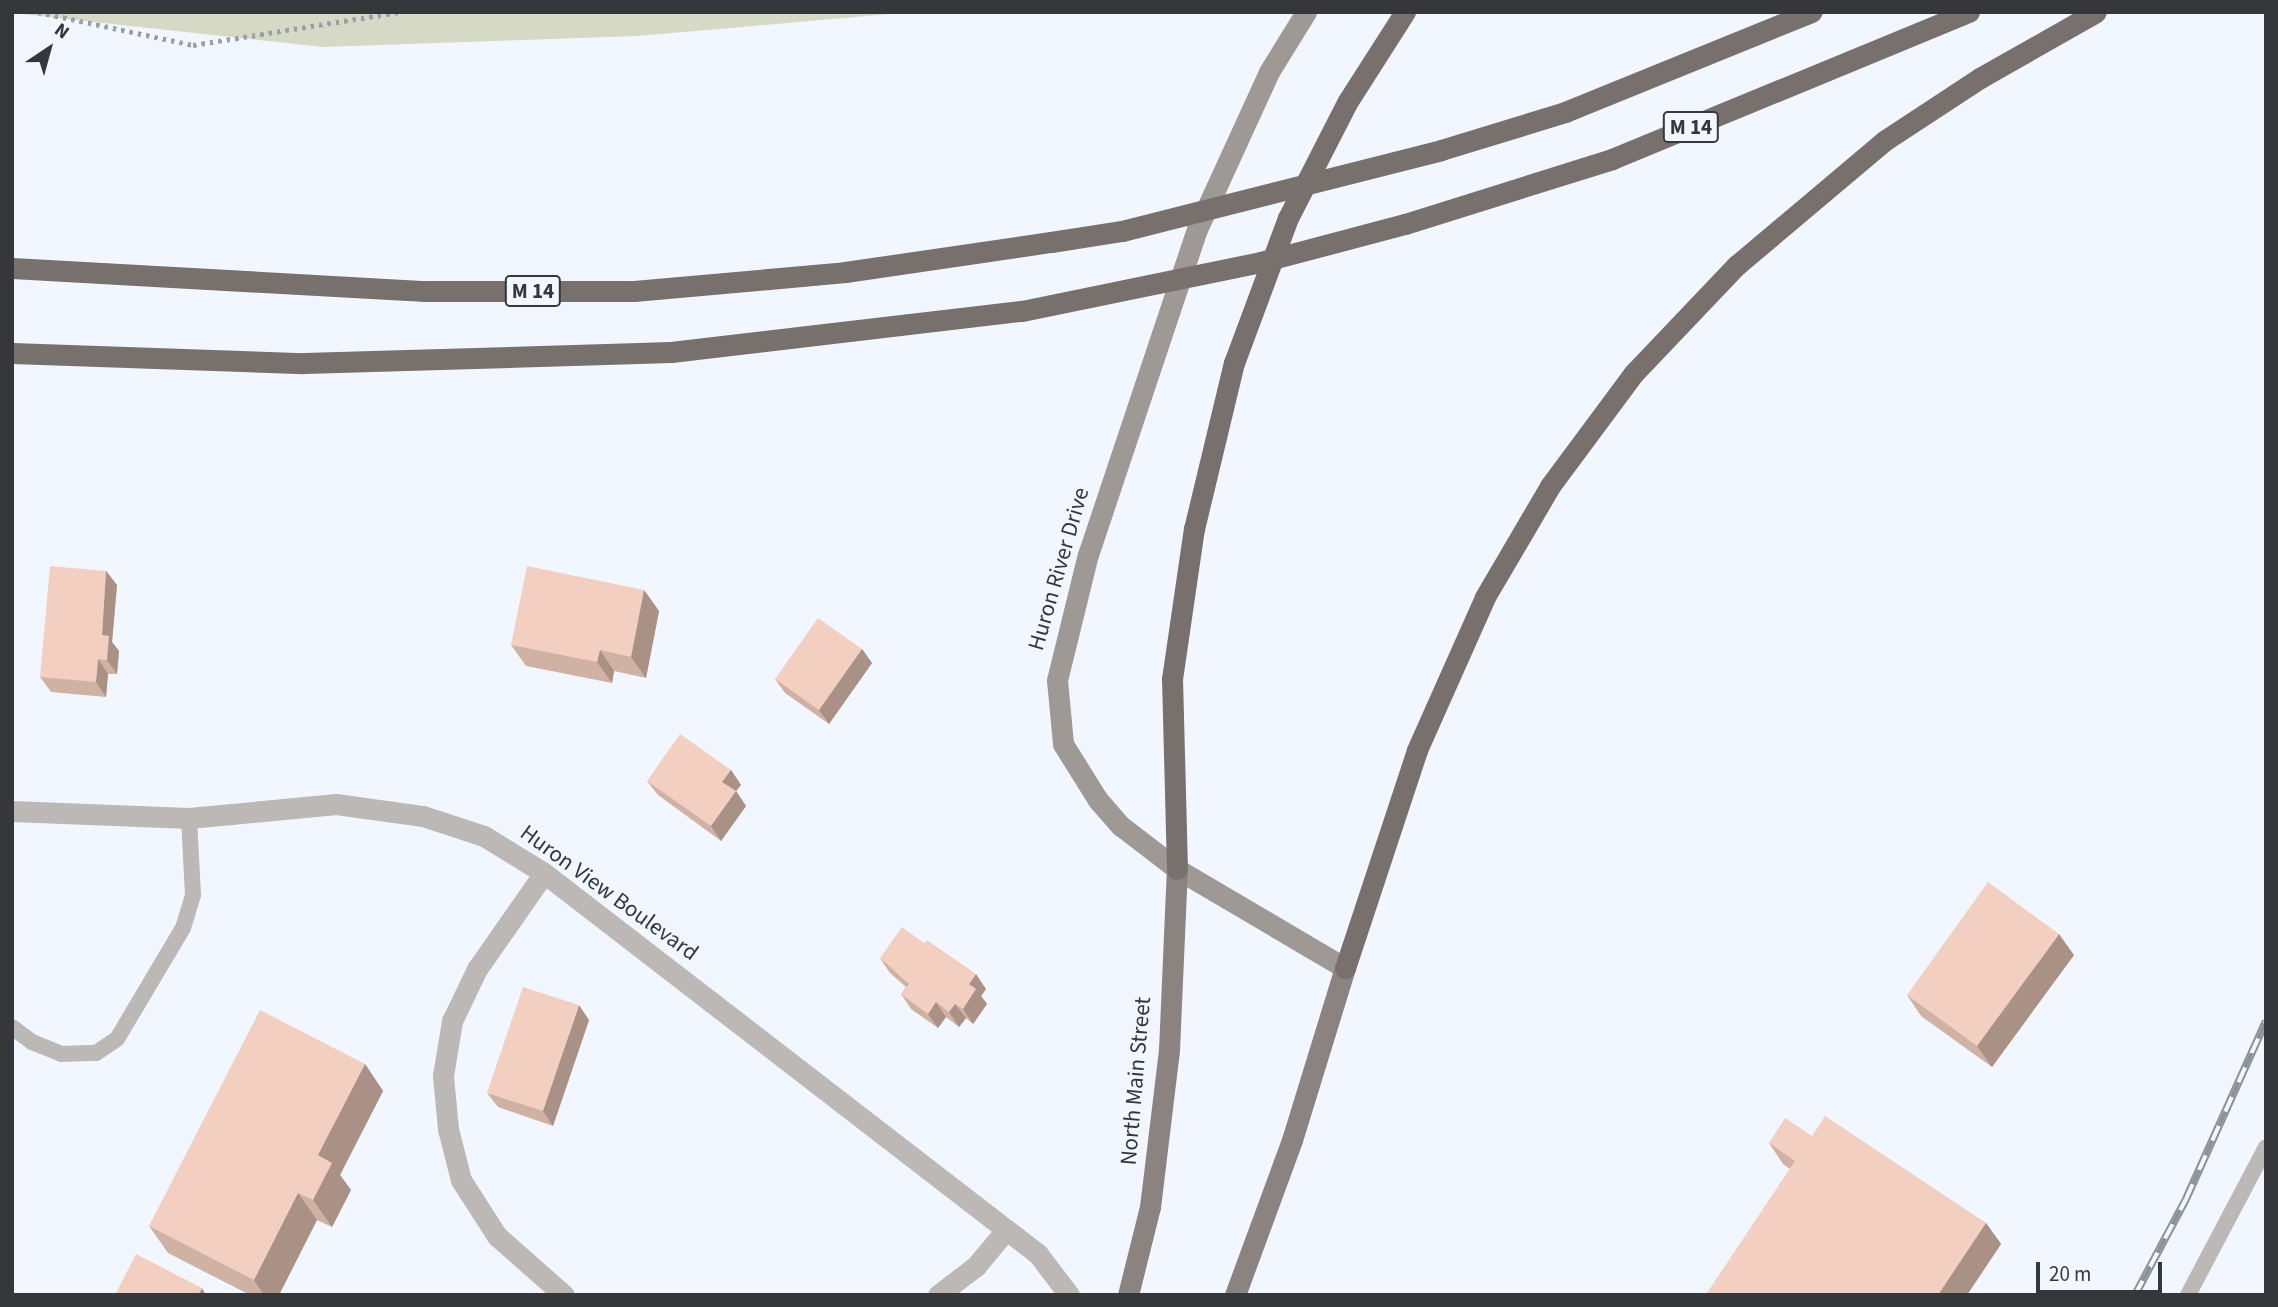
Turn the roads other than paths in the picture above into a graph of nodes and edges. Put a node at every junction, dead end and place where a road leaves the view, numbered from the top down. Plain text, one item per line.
1 (1306, 12) edge
2 (1405, 12) edge
3 (1811, 12) edge
4 (1969, 12) edge
5 (2096, 12) edge
6 (12, 268) edge
7 (12, 353) edge
8 (12, 811) edge
9 (189, 818) junction
10 (1177, 869) junction
11 (544, 873) junction
12 (1345, 968) junction
13 (12, 1027) edge
14 (2266, 1147) edge
15 (1006, 1230) junction
16 (564, 1295) edge
17 (938, 1295) edge
18 (1069, 1295) edge
19 (1128, 1295) edge
20 (1235, 1295) edge
21 (2188, 1295) edge

1 - 10 street, Huron River Drive
2 - 10 highway
3 - 6 highway, M 14, bridge
4 - 7 highway, M 14, bridge
5 - 12 highway
8 - 9 street, Huron View Boulevard
9 - 11 street, Huron View Boulevard
9 - 13 lane
10 - 12 street, Huron River Drive
10 - 19 main road, North Main Street
11 - 15 street, Huron View Boulevard
11 - 16 street
12 - 20 main road
14 - 21 lane
15 - 17 street
15 - 18 street, Huron View Boulevard

